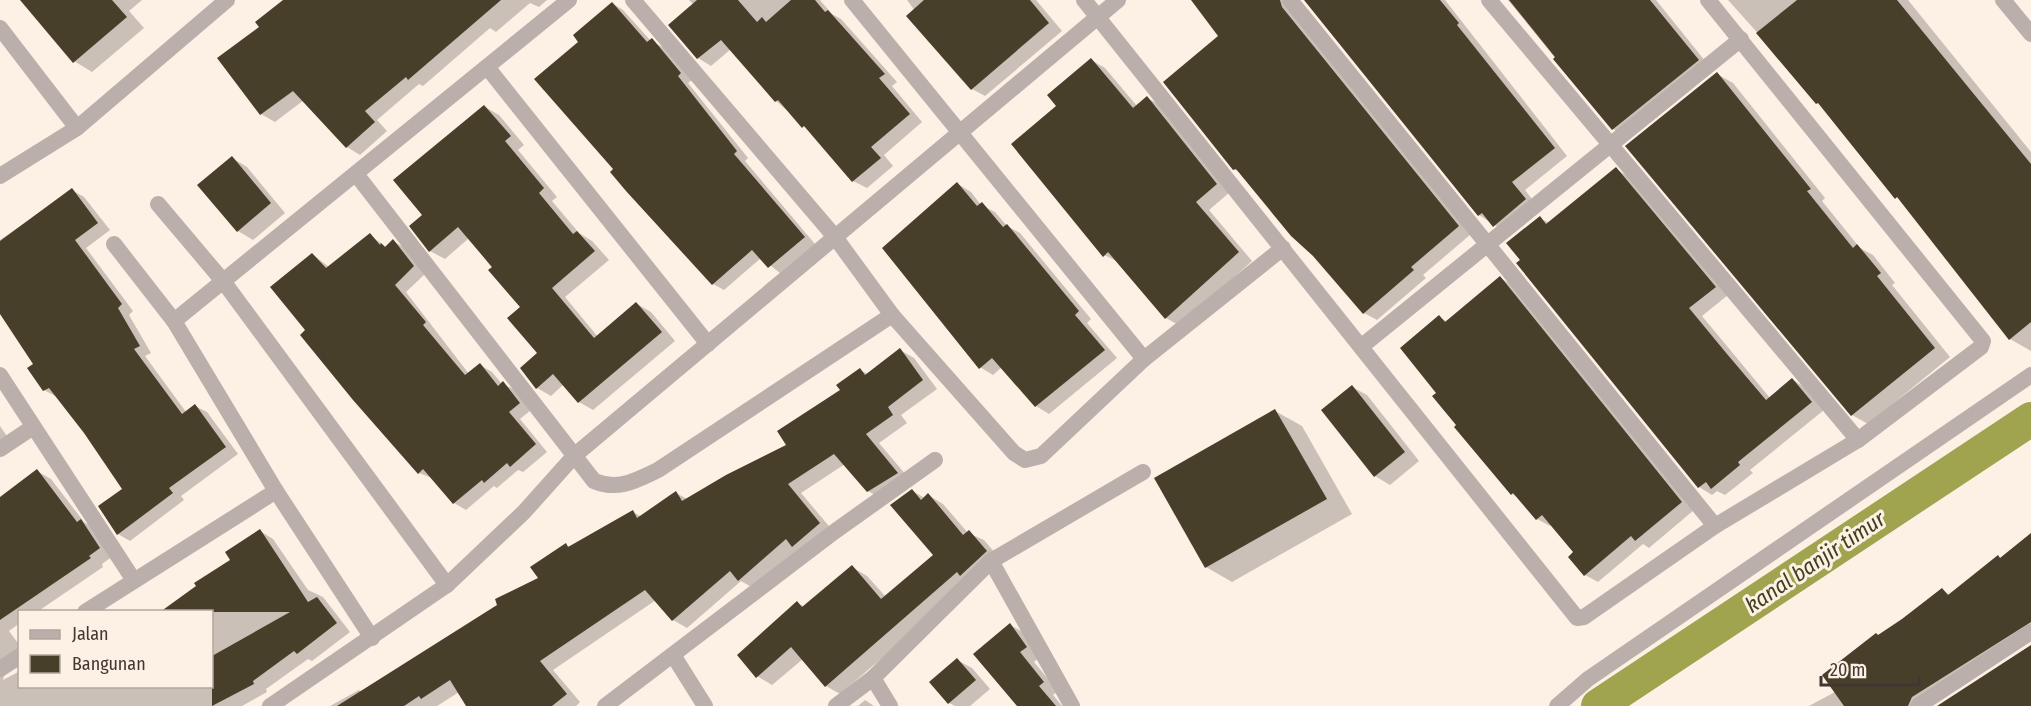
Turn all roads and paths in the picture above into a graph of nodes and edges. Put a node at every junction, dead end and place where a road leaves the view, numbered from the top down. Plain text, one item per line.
1 (227, 0) edge
2 (569, 0) edge
3 (633, 0) edge
4 (852, 0) edge
5 (1084, 0) edge
6 (1118, 0) edge
7 (1290, 0) edge
8 (1490, 0) edge
9 (1708, 0) edge
10 (2003, 0) edge
11 (1099, 16) junction
12 (0, 28) edge
13 (2031, 34) edge
14 (1741, 39) junction
15 (487, 67) junction
16 (77, 128) junction
17 (959, 133) junction
18 (1609, 146) junction
19 (356, 174) junction
20 (0, 177) edge
21 (158, 204) dead end
22 (835, 237) junction
23 (114, 244) dead end
24 (1488, 245) junction
25 (1283, 248) junction
26 (223, 281) junction
27 (892, 315) junction
28 (174, 321) junction
29 (708, 344) junction
30 (1362, 346) junction
31 (1144, 359) junction
32 (0, 375) edge
33 (2031, 375) edge
34 (33, 427) junction
35 (1858, 440) junction
36 (0, 449) edge
37 (575, 455) junction
38 (935, 460) dead end
39 (1143, 472) dead end
40 (276, 490) junction
41 (1715, 526) junction
42 (990, 561) junction
43 (133, 579) junction
44 (447, 585) junction
45 (88, 610) edge
46 (2031, 632) edge
47 (372, 638) junction
48 (673, 655) junction
49 (18, 657) edge
50 (0, 669) edge
51 (873, 678) junction
52 (270, 706) edge
53 (605, 706) edge
54 (705, 706) edge
55 (836, 706) edge
56 (890, 706) edge
57 (1072, 706) edge
58 (1557, 706) edge
59 (1920, 706) edge

1 - 16 street
2 - 15 street
3 - 22 street
4 - 17 street
5 - 11 street
6 - 11 street
7 - 24 street
8 - 18 street
9 - 14 street
10 - 13 street
11 - 17 street
11 - 25 street
12 - 16 street
14 - 18 street
14 - 35 street
15 - 19 street
15 - 29 street
16 - 20 street
17 - 22 street
17 - 31 street
18 - 24 street
18 - 35 street
19 - 26 street
19 - 37 street
21 - 26 street
22 - 27 street
22 - 29 street
23 - 28 street
24 - 30 street
24 - 41 street
25 - 30 street
25 - 31 street
26 - 28 street
26 - 44 street
27 - 31 street
27 - 37 street
28 - 40 street
29 - 37 street
30 - 41 street
32 - 34 street
33 - 58 street
34 - 36 street
34 - 43 street
35 - 41 street
37 - 44 street
38 - 48 street
39 - 42 street
40 - 43 street
40 - 47 street
42 - 51 street
42 - 57 street
43 - 45 street
44 - 47 street
46 - 59 street
47 - 52 street
48 - 53 street
48 - 54 street
49 - 50 street
51 - 55 street
51 - 56 street

